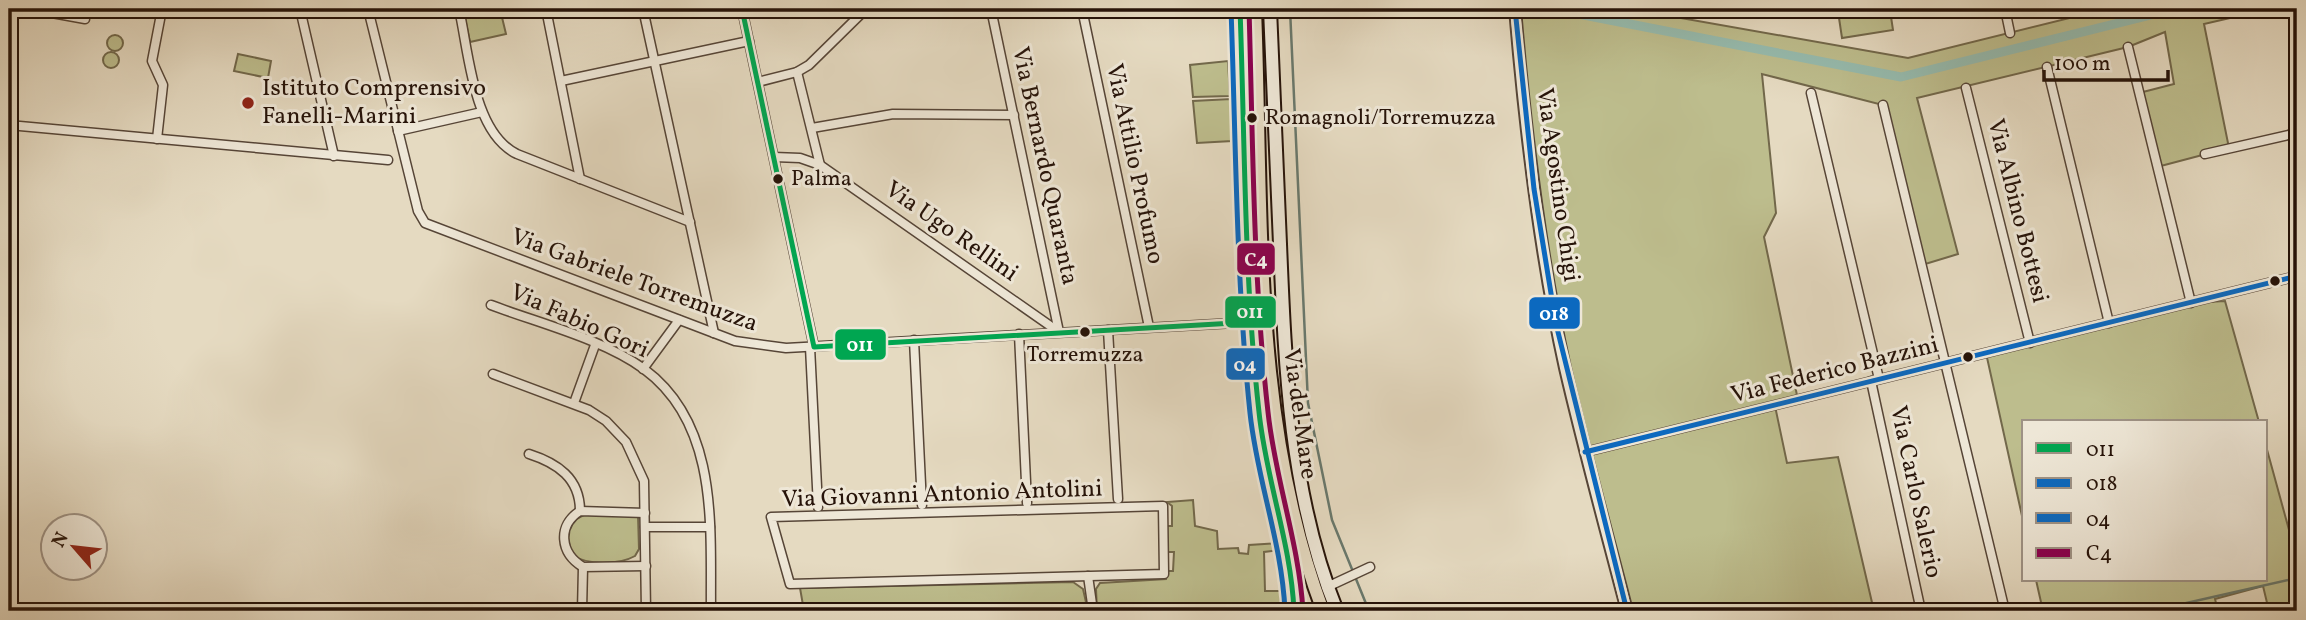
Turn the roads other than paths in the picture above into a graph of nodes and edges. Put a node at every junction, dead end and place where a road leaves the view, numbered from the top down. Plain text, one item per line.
1 (30, 9) edge
2 (162, 9) edge
3 (300, 9) edge
4 (368, 9) edge
5 (459, 9) edge
6 (546, 9) edge
7 (643, 9) edge
8 (742, 9) edge
9 (866, 9) edge
10 (991, 9) edge
11 (1082, 9) edge
12 (1240, 9) edge
13 (1255, 9) edge
14 (1270, 9) edge
15 (2004, 9) edge
16 (1515, 10) edge
17 (85, 19) dead end
18 (2010, 33) dead end
19 (749, 41) junction
20 (2128, 47) dead end
21 (654, 61) junction
22 (2047, 66) dead end
23 (797, 72) junction
24 (561, 80) junction
25 (758, 82) junction
26 (1966, 88) dead end
27 (1811, 93) dead end
28 (1883, 105) dead end
29 (482, 112) junction
30 (1014, 115) junction
31 (9, 125) edge
32 (812, 128) junction
33 (398, 131) junction
34 (2297, 133) edge
35 (157, 139) junction
36 (2205, 154) dead end
37 (334, 156) junction
38 (774, 157) junction
39 (388, 160) dead end
40 (820, 165) junction
41 (580, 179) junction
42 (690, 222) junction
43 (2297, 276) edge
44 (2191, 303) junction
45 (491, 305) dead end
46 (679, 320) junction
47 (1252, 321) junction
48 (2109, 323) junction
49 (1149, 327) junction
50 (1108, 330) junction
51 (1059, 332) junction
52 (713, 333) junction
53 (1019, 334) junction
54 (914, 340) junction
55 (2030, 343) junction
56 (595, 345) junction
57 (812, 347) junction
58 (1946, 362) junction
59 (643, 369) junction
60 (493, 374) dead end
61 (1875, 380) junction
62 (574, 402) junction
63 (1585, 453) junction
64 (529, 454) dead end
65 (1118, 499) dead end
66 (1027, 503) dead end
67 (922, 505) dead end
68 (818, 507) dead end
69 (580, 511) junction
70 (645, 513) junction
71 (645, 527) junction
72 (710, 527) junction
73 (646, 566) junction
74 (583, 567) junction
75 (1370, 567) dead end
76 (1088, 576) junction
77 (1327, 587) junction
78 (582, 611) edge
79 (646, 611) edge
80 (710, 611) edge
81 (1093, 611) edge
82 (1294, 611) edge
83 (1323, 611) edge
84 (1337, 611) edge
85 (1627, 611) edge
86 (1922, 611) edge
87 (2005, 611) edge

1 - 17 street
2 - 35 street
3 - 37 street
4 - 33 street
5 - 29 street
6 - 24 street
7 - 21 street
8 - 19 street
9 - 23 street
10 - 30 street, Via Bernardo Quaranta
11 - 49 street, Via Attilio Profumo
12 - 47 main road
13 - 83 main road, Via del Mare
14 - 77 main road
15 - 18 street
16 - 63 street, Via Agostino Chigi
19 - 21 street
19 - 25 street
20 - 44 street
21 - 24 street
21 - 42 street
22 - 48 street
23 - 25 street
23 - 32 street
24 - 41 street
25 - 38 street
26 - 55 street, Via Albino Bottesi
27 - 61 street, Via Carlo Salerio
28 - 58 street
29 - 33 street
29 - 41 street
30 - 32 street
30 - 51 street, Via Bernardo Quaranta
31 - 35 street
32 - 40 street
33 - 46 street, Via Gabriele Torremuzza
34 - 36 street
35 - 37 street
37 - 39 street
38 - 40 street
38 - 57 street
40 - 51 street, Via Ugo Rellini
41 - 42 street
42 - 52 street
43 - 44 street, Via Federico Bazzini
44 - 48 street, Via Federico Bazzini
45 - 56 street, Via Fabio Gori
46 - 52 street, Via Gabriele Torremuzza
46 - 59 street
47 - 49 street, Via Gabriele Torremuzza
47 - 82 main road
48 - 55 street, Via Federico Bazzini
49 - 50 street, Via Gabriele Torremuzza
50 - 51 street, Via Gabriele Torremuzza
50 - 65 street
51 - 53 street, Via Gabriele Torremuzza
52 - 57 street, Via Gabriele Torremuzza
53 - 54 street, Via Gabriele Torremuzza
53 - 66 street
54 - 57 street, Via Gabriele Torremuzza
54 - 67 street
55 - 58 street, Via Federico Bazzini
56 - 59 street, Via Fabio Gori
56 - 62 street
57 - 68 street
58 - 61 street, Via Federico Bazzini
58 - 87 street
59 - 72 street, Via Fabio Gori
60 - 62 street
61 - 63 street, Via Federico Bazzini
61 - 86 street, Via Carlo Salerio
62 - 70 street
63 - 85 street, Via Agostino Chigi
64 - 69 street
69 - 70 street
69 - 74 street
70 - 71 street
71 - 72 street
71 - 73 street
72 - 80 street, Via Fabio Gori
73 - 74 street
73 - 79 street
74 - 78 street
75 - 77 street
76 - 76 street, Via Giovanni Antonio Antolini
76 - 81 street
77 - 84 main road

